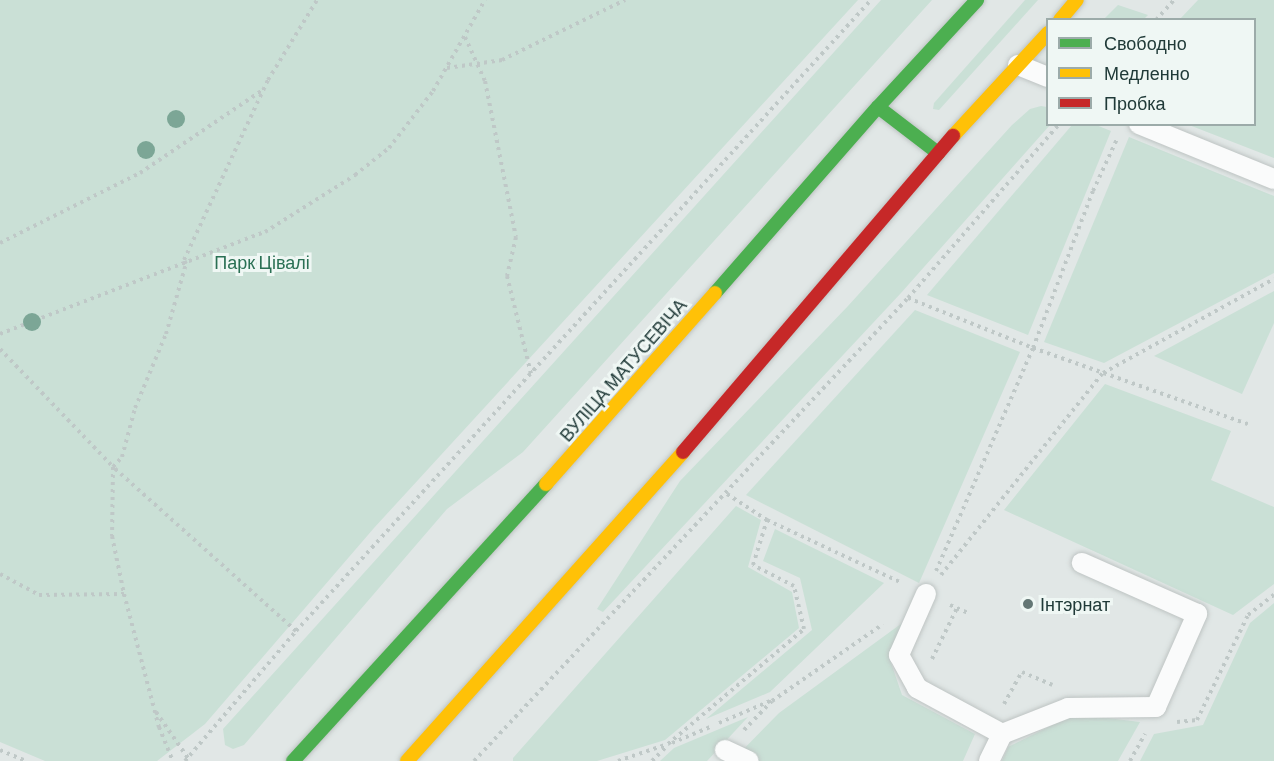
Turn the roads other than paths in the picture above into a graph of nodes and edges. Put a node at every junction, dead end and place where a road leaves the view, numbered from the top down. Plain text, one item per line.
1 (977, 0) edge
2 (1077, 0) edge
3 (1062, 18) edge
4 (1046, 34) edge
5 (1018, 64) junction
6 (1046, 77) edge
7 (878, 107) junction
8 (1144, 126) edge
9 (938, 153) junction
10 (1274, 180) edge
11 (1082, 562) dead end
12 (926, 594) road end
13 (1002, 734) junction
14 (725, 750) road end
15 (293, 761) edge
16 (408, 761) edge
17 (749, 761) edge
18 (989, 761) edge

1 - 7 main road, ВУЛІЦА МАТУСЕВІЧА
2 - 3 main road
4 - 5 main road
5 - 6 lane
5 - 9 main road
7 - 9 main road
7 - 15 main road, ВУЛІЦА МАТУСЕВІЧА
8 - 10 lane
9 - 16 main road
11 - 13 lane
12 - 13 lane
13 - 18 lane
14 - 17 lane

